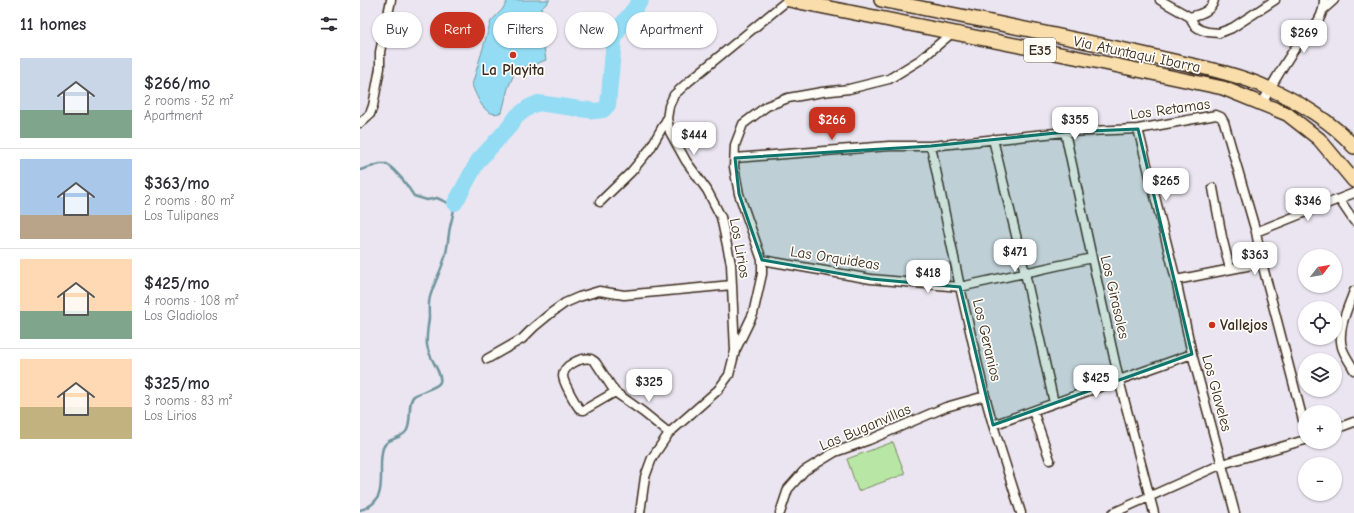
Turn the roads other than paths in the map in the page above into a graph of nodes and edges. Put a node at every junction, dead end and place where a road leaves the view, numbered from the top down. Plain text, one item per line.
1 (391, 0) edge
2 (788, 0) edge
3 (1160, 0) edge
4 (1214, 0) edge
5 (1275, 0) edge
6 (1324, 0) edge
7 (1334, 0) edge
8 (887, 1) edge
9 (1324, 9) junction
10 (1190, 17) junction
11 (952, 33) junction
12 (1270, 88) junction
13 (1262, 104) junction
14 (668, 118) junction
15 (360, 123) edge
16 (1138, 129) junction
17 (1065, 132) junction
18 (993, 139) junction
19 (931, 146) junction
20 (1354, 147) edge
21 (735, 158) junction
22 (1354, 181) edge
23 (1213, 188) dead end
24 (1354, 193) edge
25 (1339, 199) junction
26 (600, 202) dead end
27 (1354, 221) edge
28 (1256, 232) junction
29 (1092, 258) junction
30 (762, 260) junction
31 (1262, 263) junction
32 (1230, 269) junction
33 (1025, 273) junction
34 (1176, 280) junction
35 (732, 285) junction
36 (960, 287) junction
37 (1354, 291) edge
38 (735, 351) junction
39 (1192, 354) junction
40 (488, 359) dead end
41 (1354, 370) edge
42 (1119, 380) junction
43 (616, 392) junction
44 (985, 396) junction
45 (1054, 403) junction
46 (1299, 405) edge
47 (1033, 411) junction
48 (1354, 422) edge
49 (992, 425) junction
50 (1342, 426) edge
51 (669, 432) junction
52 (1298, 442) edge
53 (1050, 460) dead end
54 (1222, 464) junction
55 (1149, 498) junction
56 (640, 513) edge
57 (780, 513) edge
58 (1020, 513) edge
59 (1113, 513) edge
60 (1154, 513) edge
61 (1236, 513) edge

1 - 15 street
2 - 11 highway, Via Atuntaqui Ibarra / E35
2 - 14 street, Los Lirios
3 - 10 street
4 - 10 street
5 - 10 street
6 - 9 street
7 - 9 street
8 - 12 highway, E35
9 - 12 street
11 - 13 highway, Via Atuntaqui Ibarra / E35
11 - 21 street
12 - 13 street
12 - 20 highway, E35
13 - 22 highway, Via Atuntaqui Ibarra / E35
14 - 26 street
14 - 35 street, Los Lirios
16 - 17 street, Los Retamas
16 - 28 street, Los Retamas
16 - 34 street, Los Glaveles
17 - 18 street, Los Retamas
17 - 29 street, Los Girasoles
18 - 19 street, Los Retamas
18 - 33 street
19 - 21 street, Los Retamas
19 - 36 street, Los Geranios
21 - 30 street
23 - 32 street
24 - 25 street
25 - 27 street
25 - 28 street
28 - 31 street
29 - 33 street, Las Orquideas
29 - 42 street, Los Girasoles
30 - 36 street, Las Orquideas
30 - 38 street
31 - 32 street
31 - 46 street
32 - 34 street
33 - 36 street, Las Orquideas
33 - 45 street
34 - 39 street, Los Glaveles
35 - 38 street, Los Lirios
35 - 40 street
36 - 44 street, Los Geranios
37 - 41 street
38 - 51 street, Los Lirios
39 - 42 street
39 - 54 street, Los Glaveles
42 - 45 street
42 - 55 street, Los Girasoles
43 - 43 street
43 - 51 street
44 - 49 street, Los Geranios
44 - 57 street, Las Buganvillas
45 - 47 street
47 - 49 street
47 - 53 street
48 - 50 street
49 - 58 street, Los Geranios
51 - 56 street, Los Lirios
52 - 54 street
54 - 55 street
54 - 61 street, Los Glaveles
55 - 59 street
55 - 60 street, Los Girasoles

